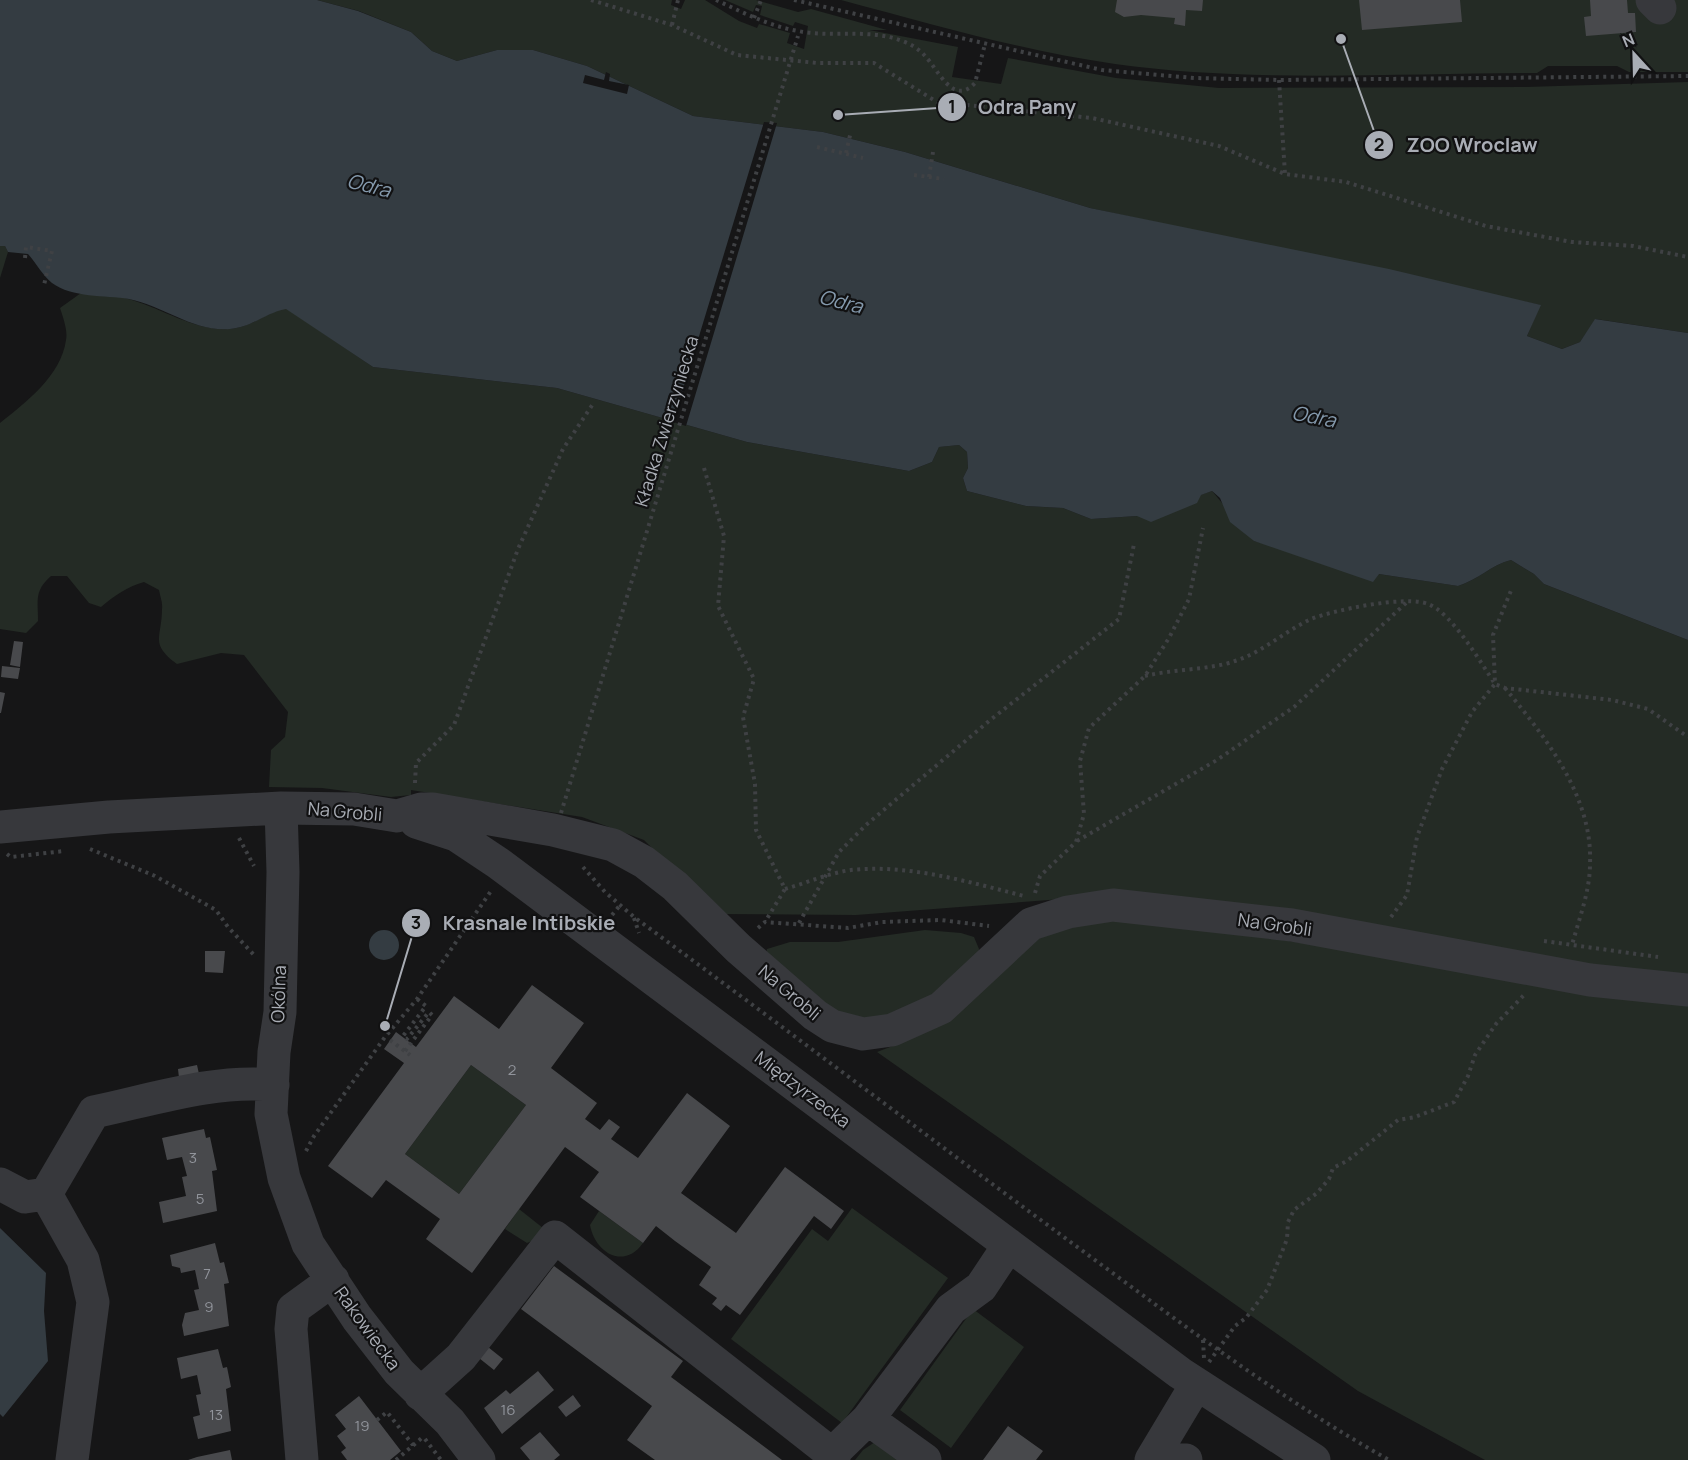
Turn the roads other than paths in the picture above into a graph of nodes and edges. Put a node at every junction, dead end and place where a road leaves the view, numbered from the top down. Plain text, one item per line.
1 (281, 808) junction
2 (409, 812) junction
3 (0, 827) edge
4 (1688, 990) edge
5 (273, 1085) junction
6 (293, 1168) joint
7 (0, 1184) edge
8 (46, 1194) junction
9 (1009, 1245) junction
10 (333, 1281) junction
11 (1196, 1385) junction
12 (420, 1394) junction
13 (868, 1419) junction
14 (1273, 1449) edge
15 (833, 1457) edge
16 (1164, 1457) edge
17 (72, 1460) edge
18 (302, 1460) edge
19 (479, 1460) edge
20 (925, 1460) edge
21 (1314, 1460) edge

1 - 2 street, Na Grobli
1 - 3 street, Na Grobli
1 - 5 street, Okólna
2 - 4 street, Na Grobli
2 - 9 street, Międzyrzecka
5 - 6 street, Okólna
5 - 8 street
6 - 10 street, Rakowiecka
7 - 8 street
8 - 17 street
9 - 11 street, Międzyrzecka
9 - 13 street
10 - 12 street, Rakowiecka
10 - 18 street
11 - 14 street, Międzyrzecka
11 - 16 street
12 - 15 street
12 - 19 street, Rakowiecka
13 - 15 street
13 - 20 street
14 - 21 street, Międzyrzecka

